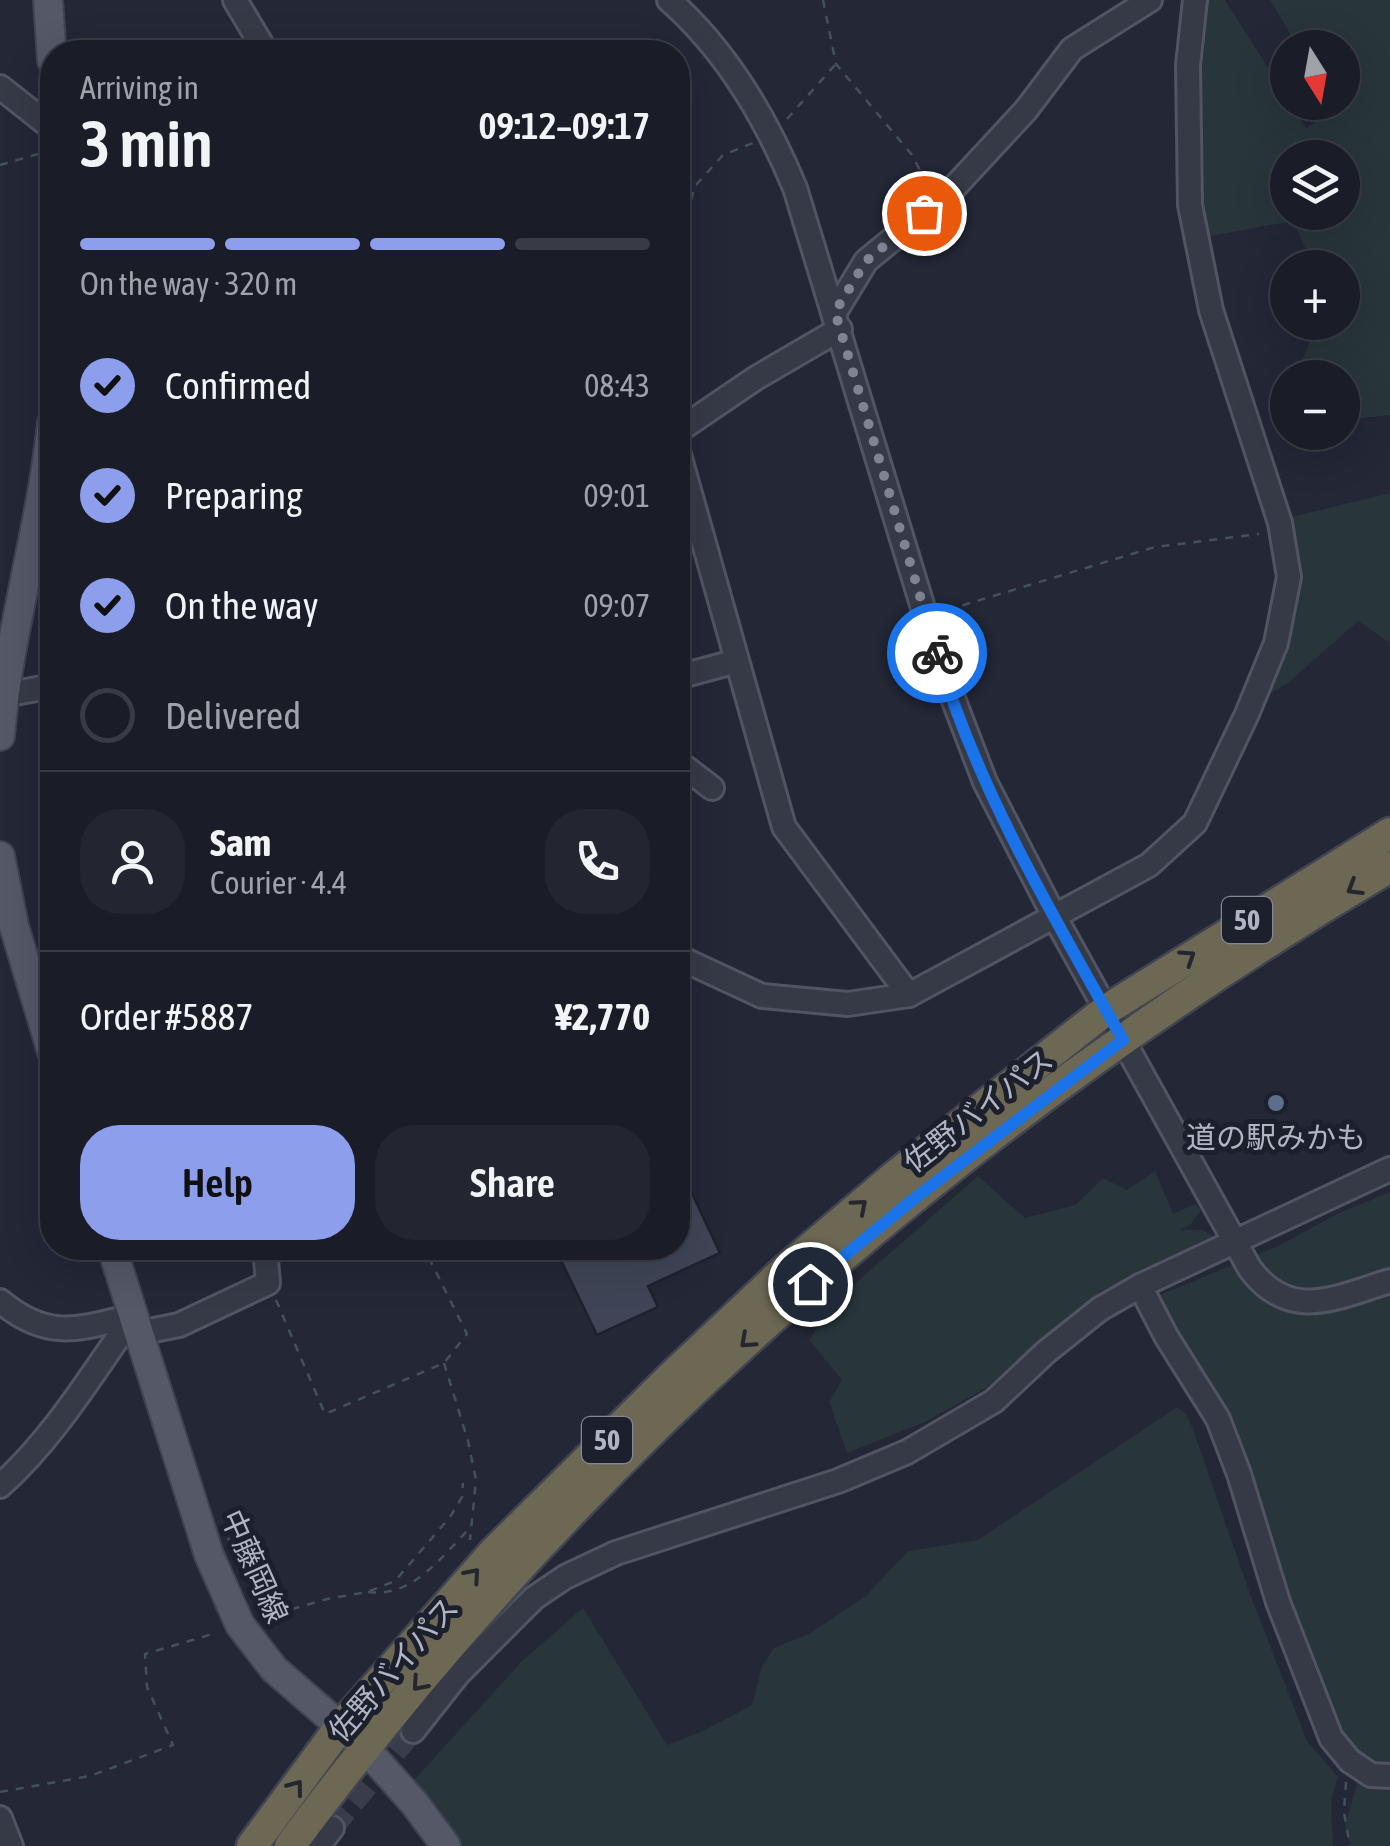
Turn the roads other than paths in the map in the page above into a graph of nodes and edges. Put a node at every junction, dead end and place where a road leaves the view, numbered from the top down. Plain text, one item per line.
1 (48, 0) edge
2 (235, 0) edge
3 (669, 0) edge
4 (1150, 0) edge
5 (1195, 0) edge
6 (51, 40) edge
7 (259, 40) edge
8 (0, 87) edge
9 (40, 119) edge
10 (837, 320) junction
11 (690, 423) edge
12 (690, 494) edge
13 (40, 503) edge
14 (737, 661) junction
15 (690, 673) edge
16 (40, 688) edge
17 (2, 695) edge
18 (0, 736) edge
19 (690, 771) edge
20 (712, 788) dead end
21 (1390, 833) edge
22 (0, 856) edge
23 (1390, 867) edge
24 (1053, 914) junction
25 (690, 963) edge
26 (908, 995) junction
27 (1106, 1010) junction
28 (40, 1012) edge
29 (1123, 1040) junction
30 (1390, 1168) edge
31 (1236, 1242) junction
32 (116, 1260) edge
33 (265, 1260) edge
34 (1390, 1281) edge
35 (1140, 1286) junction
36 (0, 1302) edge
37 (136, 1325) junction
38 (0, 1486) edge
39 (413, 1731) tunnel mouth
40 (352, 1737) junction
41 (1390, 1776) edge
42 (0, 1818) edge
43 (11, 1846) edge
44 (252, 1846) edge
45 (290, 1846) edge
46 (446, 1846) edge

1 - 6 main road
2 - 7 street
3 - 10 street
4 - 10 street
5 - 24 street
8 - 9 street
10 - 11 street
10 - 24 street
12 - 14 street
13 - 17 main road
14 - 15 street
14 - 26 street
16 - 17 street
17 - 18 main road
19 - 20 street
27 -> 21 highway, 佐野バイパス / 50
22 - 28 main road
23 -> 29 highway, 佐野バイパス / 50
24 - 26 street
24 - 27 street
25 - 26 street
27 - 29 street
40 -> 27 highway, 佐野バイパス / 50
29 - 31 street
29 -> 40 highway, 佐野バイパス / 50
30 - 31 street
31 - 34 street
31 - 35 street
32 - 37 main road, 中藤岡線
33 - 37 street
35 - 39 street
35 - 41 street
36 - 37 street
37 - 38 street
37 - 40 main road, 中藤岡線
44 -> 40 highway, 佐野バイパス / 50
40 - 45 highway, 佐野バイパス / 50
40 - 46 main road, 中藤岡線
42 - 43 street

